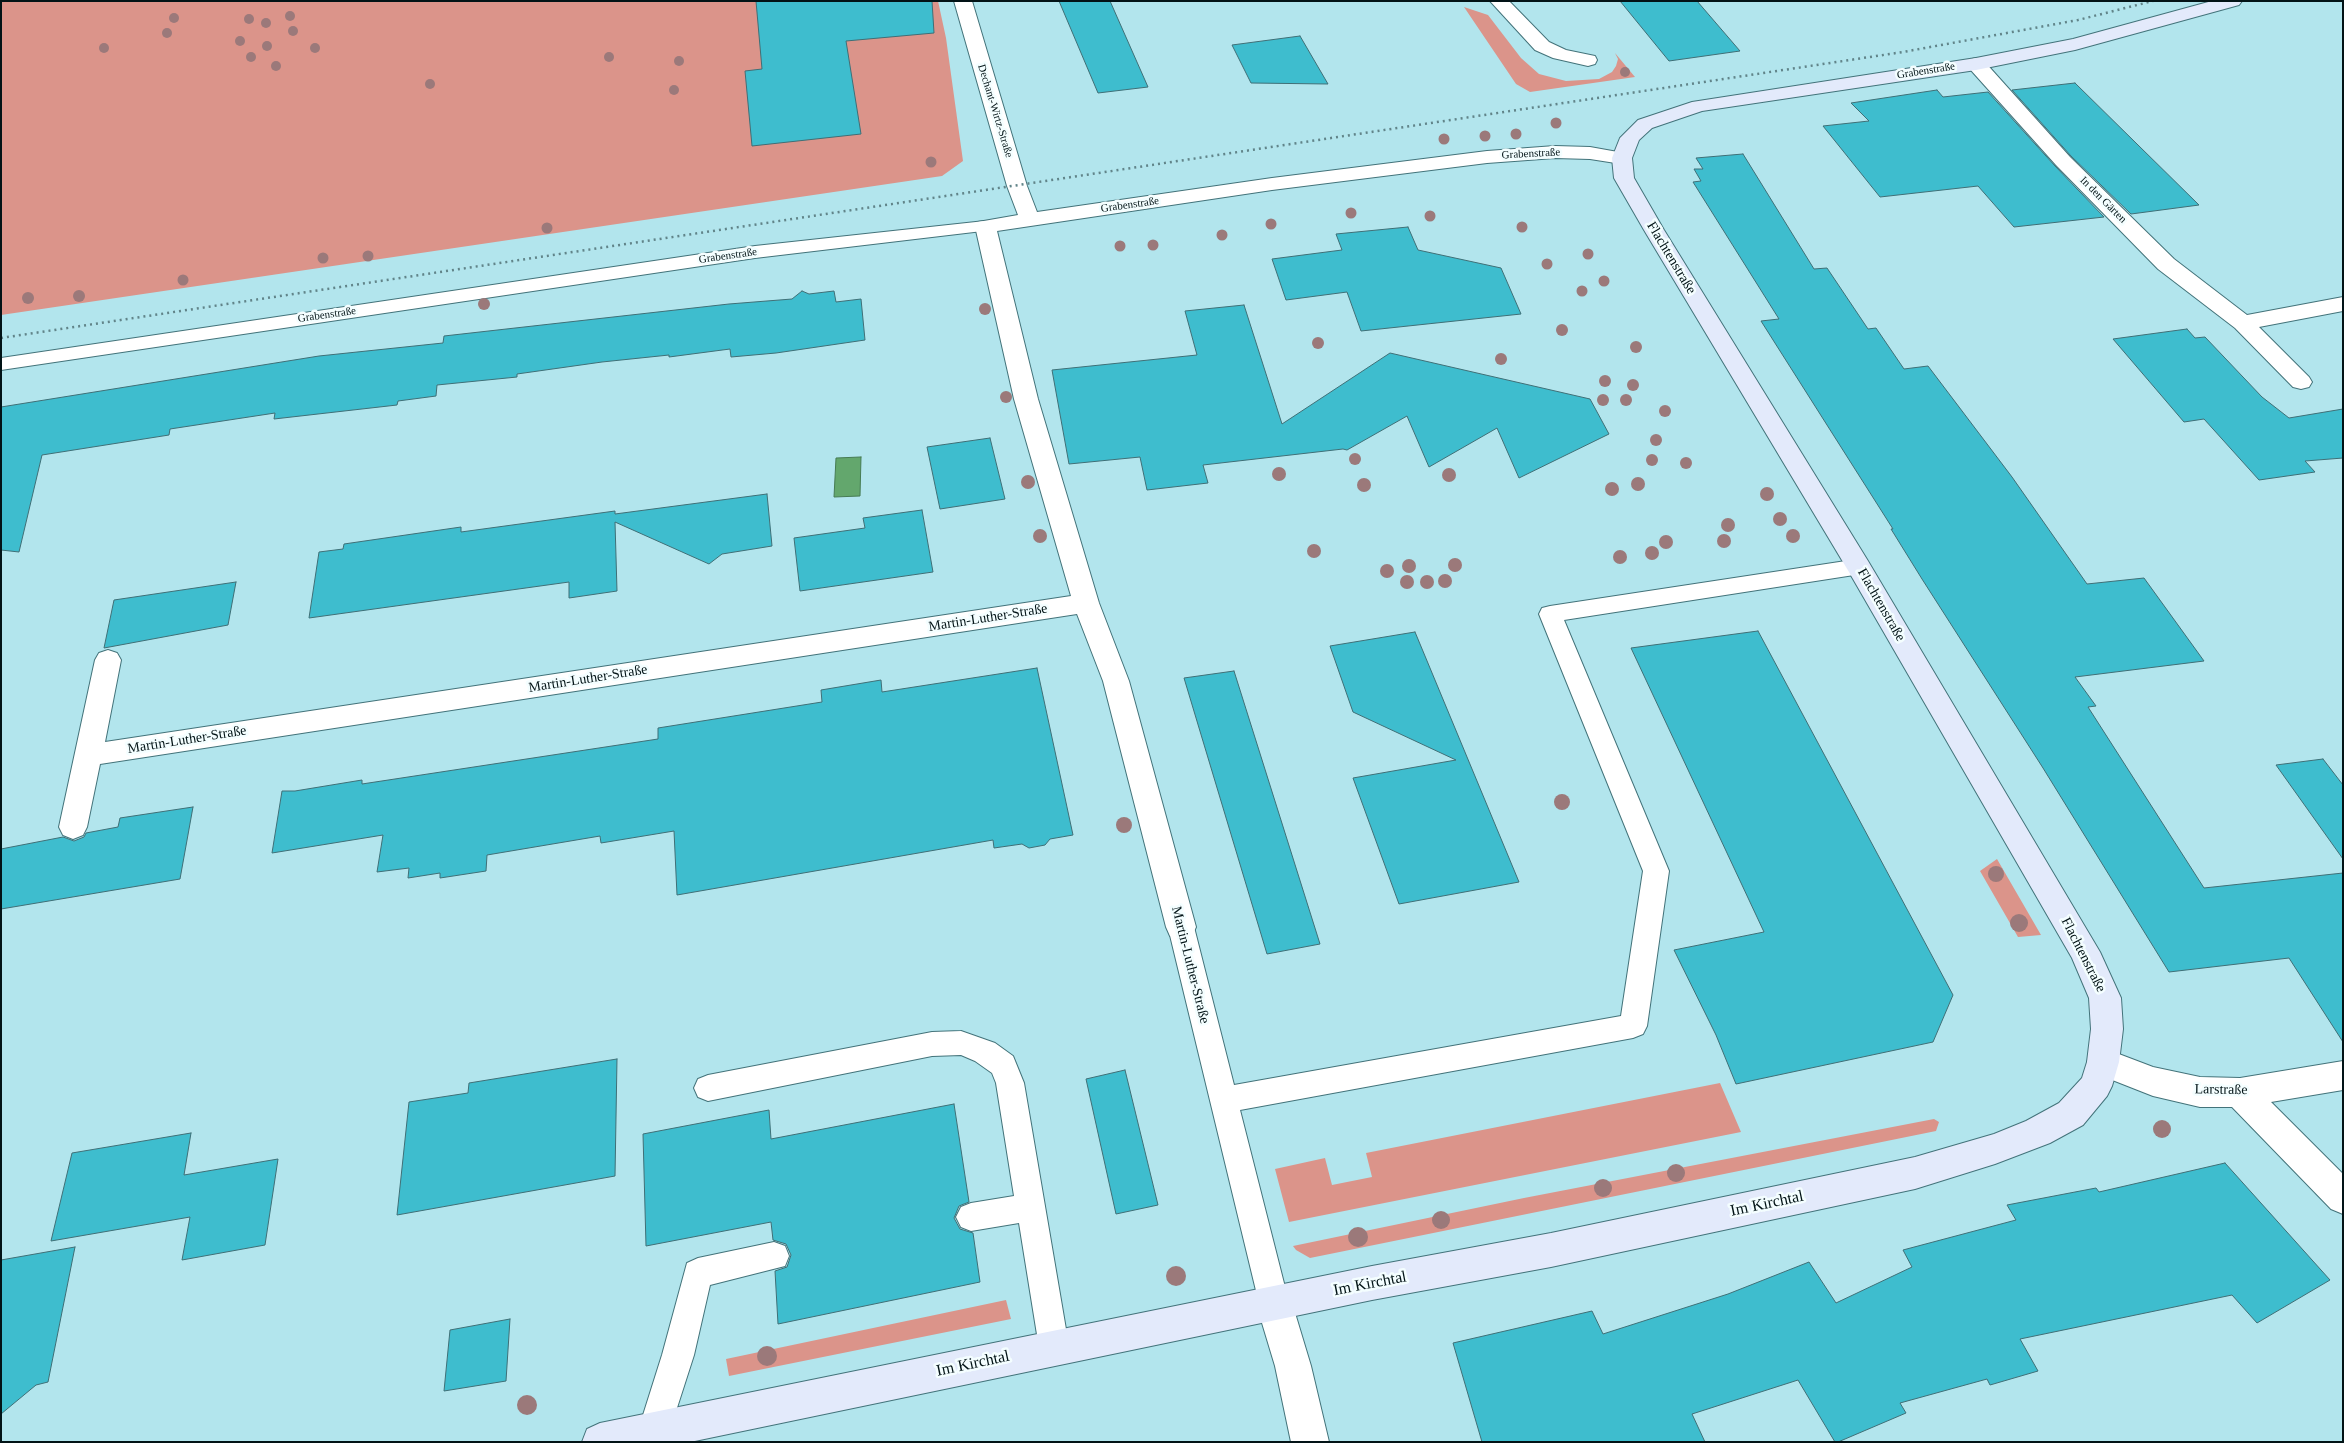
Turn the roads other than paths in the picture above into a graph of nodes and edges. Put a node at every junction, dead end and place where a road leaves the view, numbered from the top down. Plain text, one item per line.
1 (963, 1) edge
2 (1499, 1) edge
3 (2233, 1) edge
4 (1588, 60) dead end
5 (1976, 64) junction
6 (1622, 158) junction
7 (1030, 220) junction
8 (985, 226) junction
9 (2343, 304) edge
10 (2243, 323) junction
11 (1, 364) edge
12 (2301, 382) dead end
13 (1859, 567) junction
14 (1086, 603) junction
15 (108, 660) dead end
16 (89, 755) junction
17 (73, 827) dead end
18 (1181, 927) joint
19 (2103, 1062) junction
20 (2343, 1075) edge
21 (708, 1088) dead end
22 (2240, 1093) junction
23 (1223, 1100) junction
24 (2343, 1198) edge
25 (1030, 1207) junction
26 (971, 1217) dead end
27 (774, 1256) dead end
28 (1274, 1303) junction
29 (1054, 1347) junction
30 (654, 1431) junction
31 (600, 1442) edge
32 (1310, 1442) edge

1 - 7 street, Dechant-Wirtz-Straße
2 - 4 street
3 - 5 street, Grabenstraße
5 - 6 street, Grabenstraße
5 - 10 street, In den Gärten
6 - 7 street, Grabenstraße
6 - 13 street, Flachtenstraße
7 - 8 street, Grabenstraße
8 - 11 lane, Grabenstraße
8 - 14 street, Martin-Luther-Straße
9 - 10 street
10 - 12 street, In den Gärten
13 - 19 street, Flachtenstraße
13 - 23 lane
14 - 16 street, Martin-Luther-Straße
14 - 18 street, Martin-Luther-Straße
15 - 16 street
16 - 17 street
18 - 23 lane, Martin-Luther-Straße
19 - 22 street, Larstraße
19 - 28 street, Im Kirchtal
20 - 22 street, Larstraße
21 - 25 lane
22 - 24 street
23 - 28 lane, Martin-Luther-Straße
25 - 26 lane
25 - 29 lane
27 - 30 lane
28 - 29 street, Im Kirchtal
28 - 32 street
29 - 30 street, Im Kirchtal
30 - 31 street, Im Kirchtal

